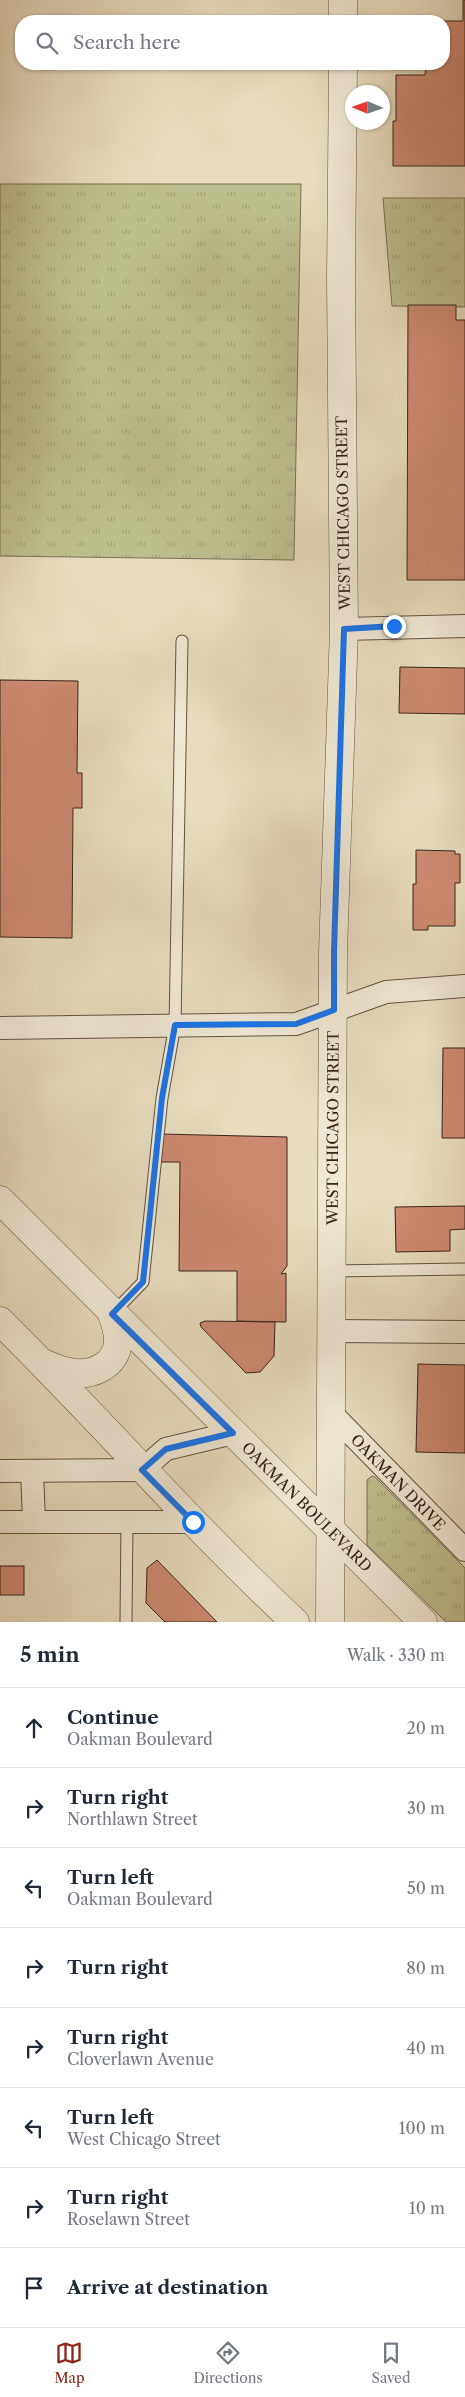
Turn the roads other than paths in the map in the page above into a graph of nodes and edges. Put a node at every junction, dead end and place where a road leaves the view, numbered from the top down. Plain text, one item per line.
1 (343, 0) edge
2 (343, 15) edge
3 (342, 70) edge
4 (465, 626) edge
5 (344, 629) junction
6 (182, 641) dead end
7 (465, 986) edge
8 (334, 1010) junction
9 (175, 1025) junction
10 (0, 1028) edge
11 (0, 1200) edge
12 (465, 1269) edge
13 (331, 1271) junction
14 (112, 1314) junction
15 (0, 1321) edge
16 (332, 1331) junction
17 (465, 1332) edge
18 (42, 1362) junction
19 (332, 1414) junction
20 (233, 1433) junction
21 (142, 1470) junction
22 (0, 1471) edge
23 (32, 1471) junction
24 (0, 1522) edge
25 (34, 1522) junction
26 (127, 1522) junction
27 (193, 1522) junction
28 (331, 1531) junction
29 (465, 1550) edge
30 (126, 1622) edge
31 (295, 1622) edge
32 (330, 1622) edge
33 (423, 1622) edge

1 - 2 street
3 - 5 street, WEST CHICAGO STREET
4 - 5 street
5 - 8 street, WEST CHICAGO STREET
6 - 9 lane
7 - 8 street
8 - 9 street
8 - 13 street, WEST CHICAGO STREET
9 - 10 street
9 - 14 lane
11 - 14 street, OAKMAN BOULEVARD
12 - 13 lane
13 - 16 street, WEST CHICAGO STREET
14 - 18 street
14 - 20 street, OAKMAN BOULEVARD
15 - 18 street
16 - 17 street
16 - 19 street, WEST CHICAGO STREET
18 - 21 street
19 - 28 street, WEST CHICAGO STREET
19 - 29 street, OAKMAN DRIVE
20 - 21 street
20 - 28 street, OAKMAN BOULEVARD
21 - 23 street
21 - 27 street
22 - 23 street
23 - 25 street
24 - 25 street
25 - 26 street
26 - 27 street
26 - 30 lane
27 - 31 street
28 - 32 street, WEST CHICAGO STREET
28 - 33 street, OAKMAN BOULEVARD

